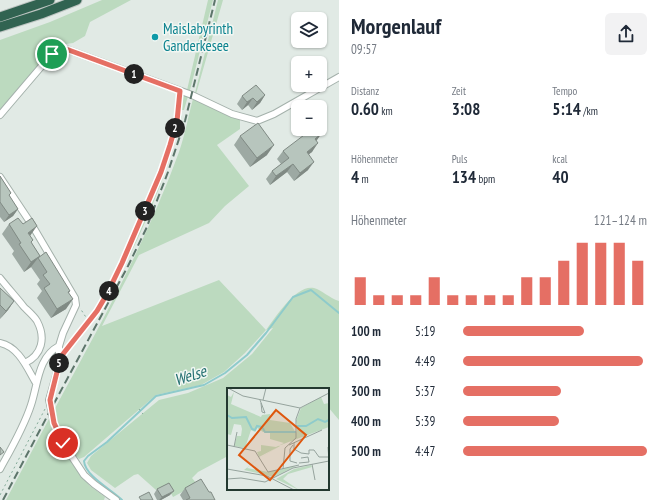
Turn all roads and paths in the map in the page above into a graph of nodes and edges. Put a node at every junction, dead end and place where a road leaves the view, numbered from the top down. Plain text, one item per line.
1 (50, 0) edge
2 (77, 0) edge
3 (2, 17) edge
4 (4, 26) edge
5 (339, 77) edge
6 (180, 91) junction
7 (0, 115) edge
8 (0, 177) edge
9 (0, 278) edge
10 (76, 301) junction
11 (89, 322) junction
12 (0, 343) edge
13 (59, 346) junction
14 (59, 359) junction
15 (25, 363) junction
16 (36, 383) junction
17 (50, 400) junction
18 (139, 410) dead end
19 (143, 414) dead end
20 (0, 469) edge
21 (0, 495) edge
22 (116, 500) edge

1 - 3 highway
2 - 4 highway
5 - 6 street
6 - 7 street
6 - 11 path
8 - 10 street
9 - 15 street
10 - 11 path
10 - 13 street
11 - 14 path
12 - 15 street
13 - 14 street
13 - 16 street
14 - 17 street
15 - 16 street
16 - 20 street
17 - 21 path
17 - 22 street
18 - 19 path

